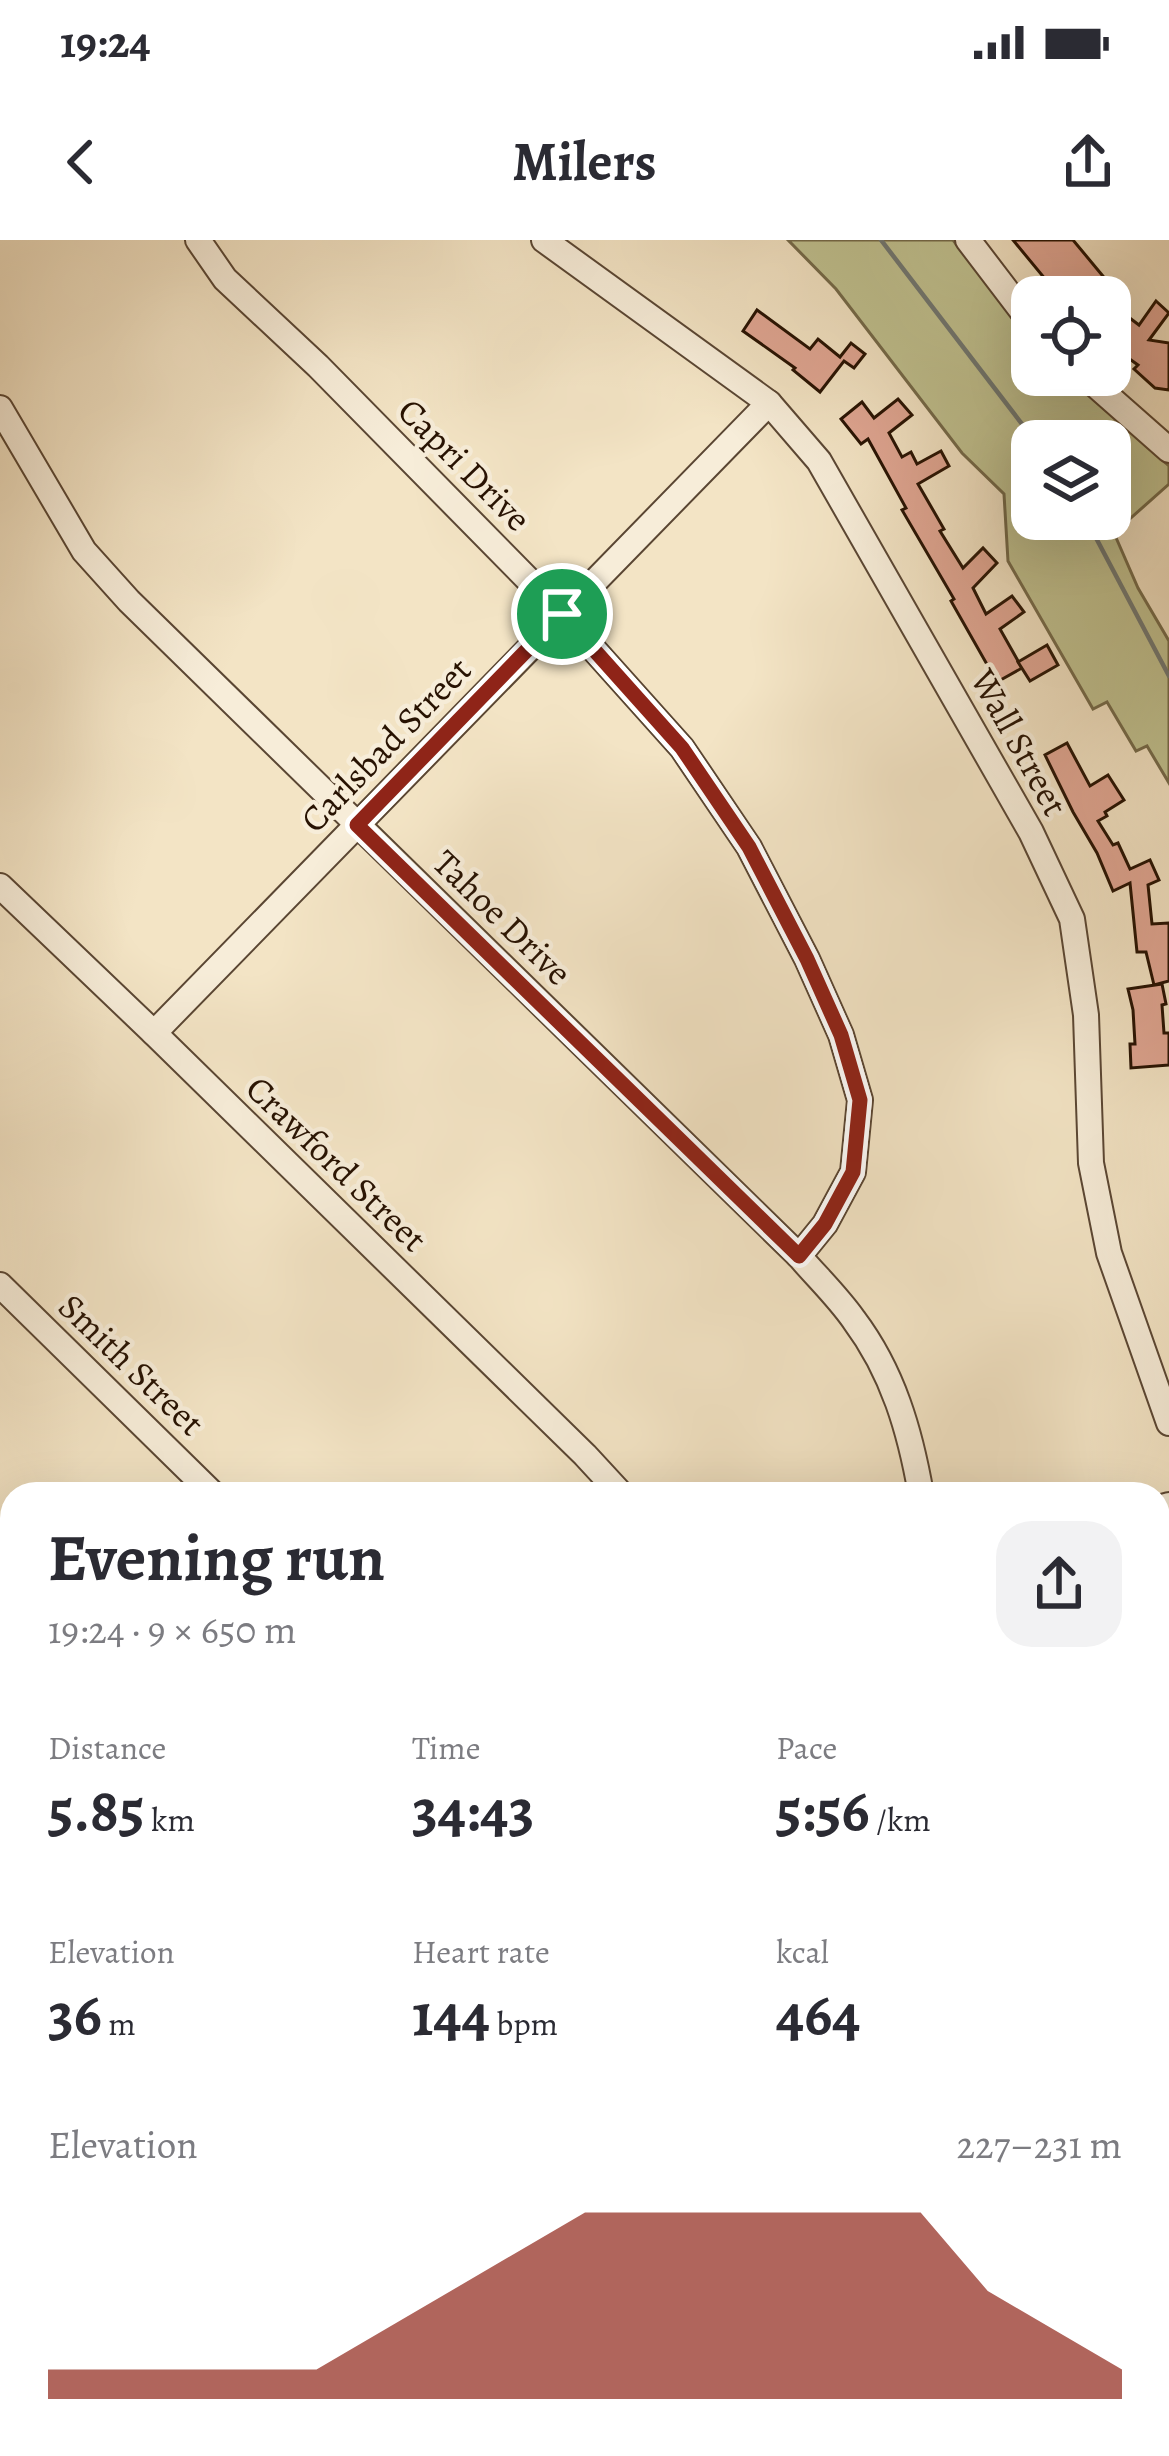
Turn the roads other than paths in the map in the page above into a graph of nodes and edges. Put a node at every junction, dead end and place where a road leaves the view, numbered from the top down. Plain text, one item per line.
1 (198, 240) edge
2 (544, 240) edge
3 (968, 240) edge
4 (1011, 296) edge
5 (1108, 396) edge
6 (769, 403) junction
7 (0, 409) edge
8 (1169, 450) edge
9 (562, 614) junction
10 (357, 825) junction
11 (0, 886) edge
12 (154, 1033) junction
13 (799, 1256) junction
14 (0, 1285) edge
15 (1169, 1423) edge
16 (201, 1482) edge
17 (610, 1482) edge
18 (919, 1482) edge

1 - 9 street, Capri Drive
2 - 6 street, Wall Street
3 - 4 street
5 - 8 street
6 - 9 street, Carlsbad Street
6 - 15 street, Wall Street
7 - 10 street, Tahoe Drive
9 - 10 street, Carlsbad Street
9 - 13 street, Capri Drive
10 - 12 street, Carlsbad Street
10 - 13 street, Tahoe Drive
11 - 12 street, Crawford Street
12 - 17 street, Crawford Street
13 - 18 street, Tahoe Drive
14 - 16 street, Smith Street

